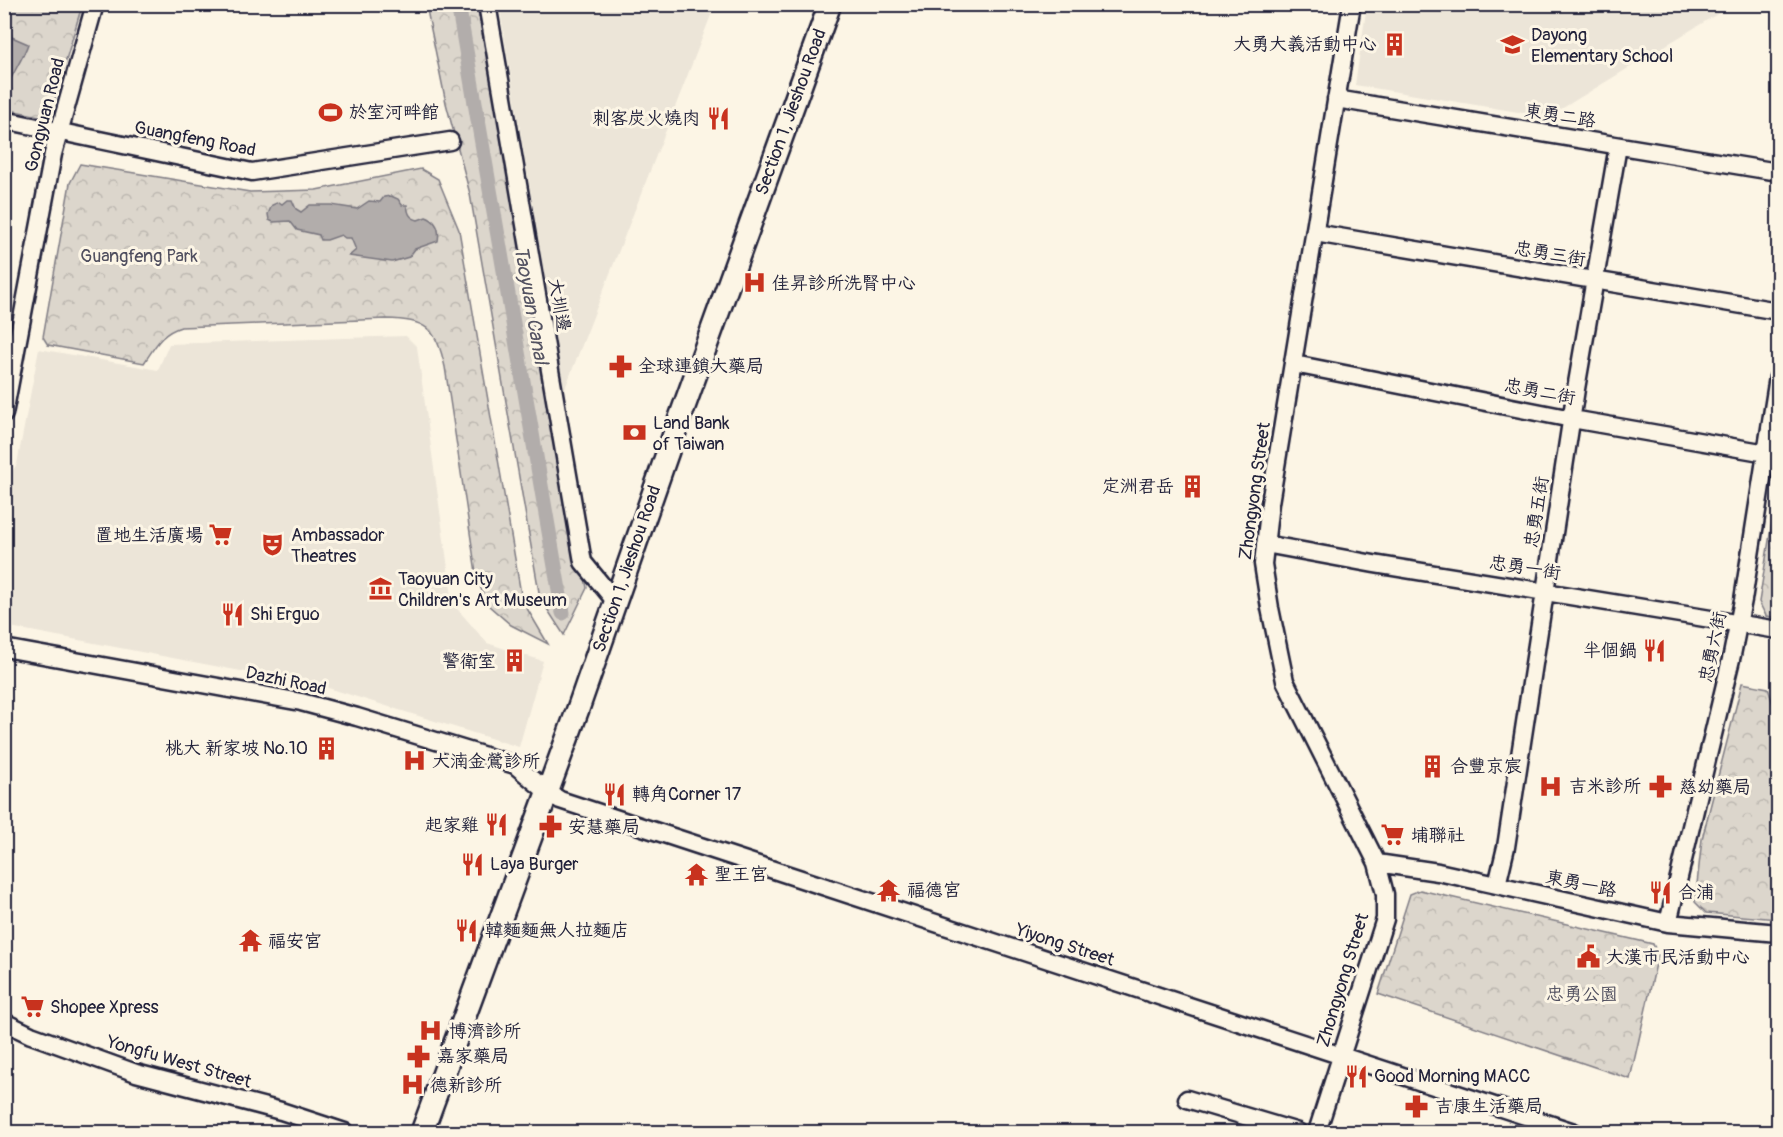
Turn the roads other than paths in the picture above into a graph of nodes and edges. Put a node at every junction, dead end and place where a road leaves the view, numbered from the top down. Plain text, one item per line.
1 (94, 4) edge
2 (487, 4) edge
3 (830, 4) edge
4 (1352, 4) edge
5 (1336, 99) junction
6 (4, 120) edge
7 (59, 132) junction
8 (450, 141) dead end
9 (1618, 146) junction
10 (1779, 172) edge
11 (1315, 233) junction
12 (1594, 281) junction
13 (1779, 311) edge
14 (12, 325) edge
15 (1294, 364) junction
16 (1779, 377) edge
17 (4, 414) edge
18 (1572, 419) junction
19 (1772, 454) edge
20 (1265, 544) junction
21 (1545, 591) junction
22 (615, 601) junction
23 (1738, 624) junction
24 (1779, 630) edge
25 (4, 648) edge
26 (546, 791) junction
27 (1377, 863) junction
28 (1497, 885) junction
29 (1668, 922) junction
30 (1779, 933) edge
31 (4, 1022) edge
32 (1341, 1056) junction
33 (1187, 1099) dead end
34 (345, 1132) edge
35 (422, 1132) edge
36 (1298, 1132) edge
37 (1317, 1132) edge
38 (1574, 1132) edge

1 - 7 street, Gongyuan Road
2 - 22 street, 大圳邊
3 - 22 main road, Section 1, Jieshou Road
4 - 5 street, Zhongyong Street
5 - 9 street, 東勇二路
5 - 11 street, Zhongyong Street
6 - 7 street, Guangfeng Road
7 - 8 street, Guangfeng Road
7 - 14 street, Gongyuan Road
9 - 10 street, 東勇二路
9 - 12 street, 忠勇五街
11 - 12 street, 忠勇三街
11 - 15 street, Zhongyong Street
12 - 13 street, 忠勇三街
12 - 18 street, 忠勇五街
14 - 17 street, Gongyuan Road
15 - 18 street, 忠勇二街
15 - 20 street, Zhongyong Street
16 - 19 street, 忠勇六街
18 - 19 street, 忠勇二街
18 - 21 street, 忠勇五街
19 - 23 street, 忠勇六街
20 - 21 street, 忠勇一街
20 - 27 street, Zhongyong Street
21 - 23 street, 忠勇一街
21 - 28 street, 忠勇五街
22 - 26 main road, Section 1, Jieshou Road
23 - 24 street, 忠勇一街
23 - 29 street, 忠勇六街
25 - 26 street, Dazhi Road
26 - 32 street, Yiyong Street
26 - 35 main road, Section 1, Jieshou Road
27 - 28 street, 東勇一路
27 - 32 street, Zhongyong Street
28 - 29 street, 東勇一路
29 - 30 street, 東勇一路
31 - 34 street, Yongfu West Street
32 - 37 street, Zhongyong Street
32 - 38 street, Yiyong Street
33 - 36 street

